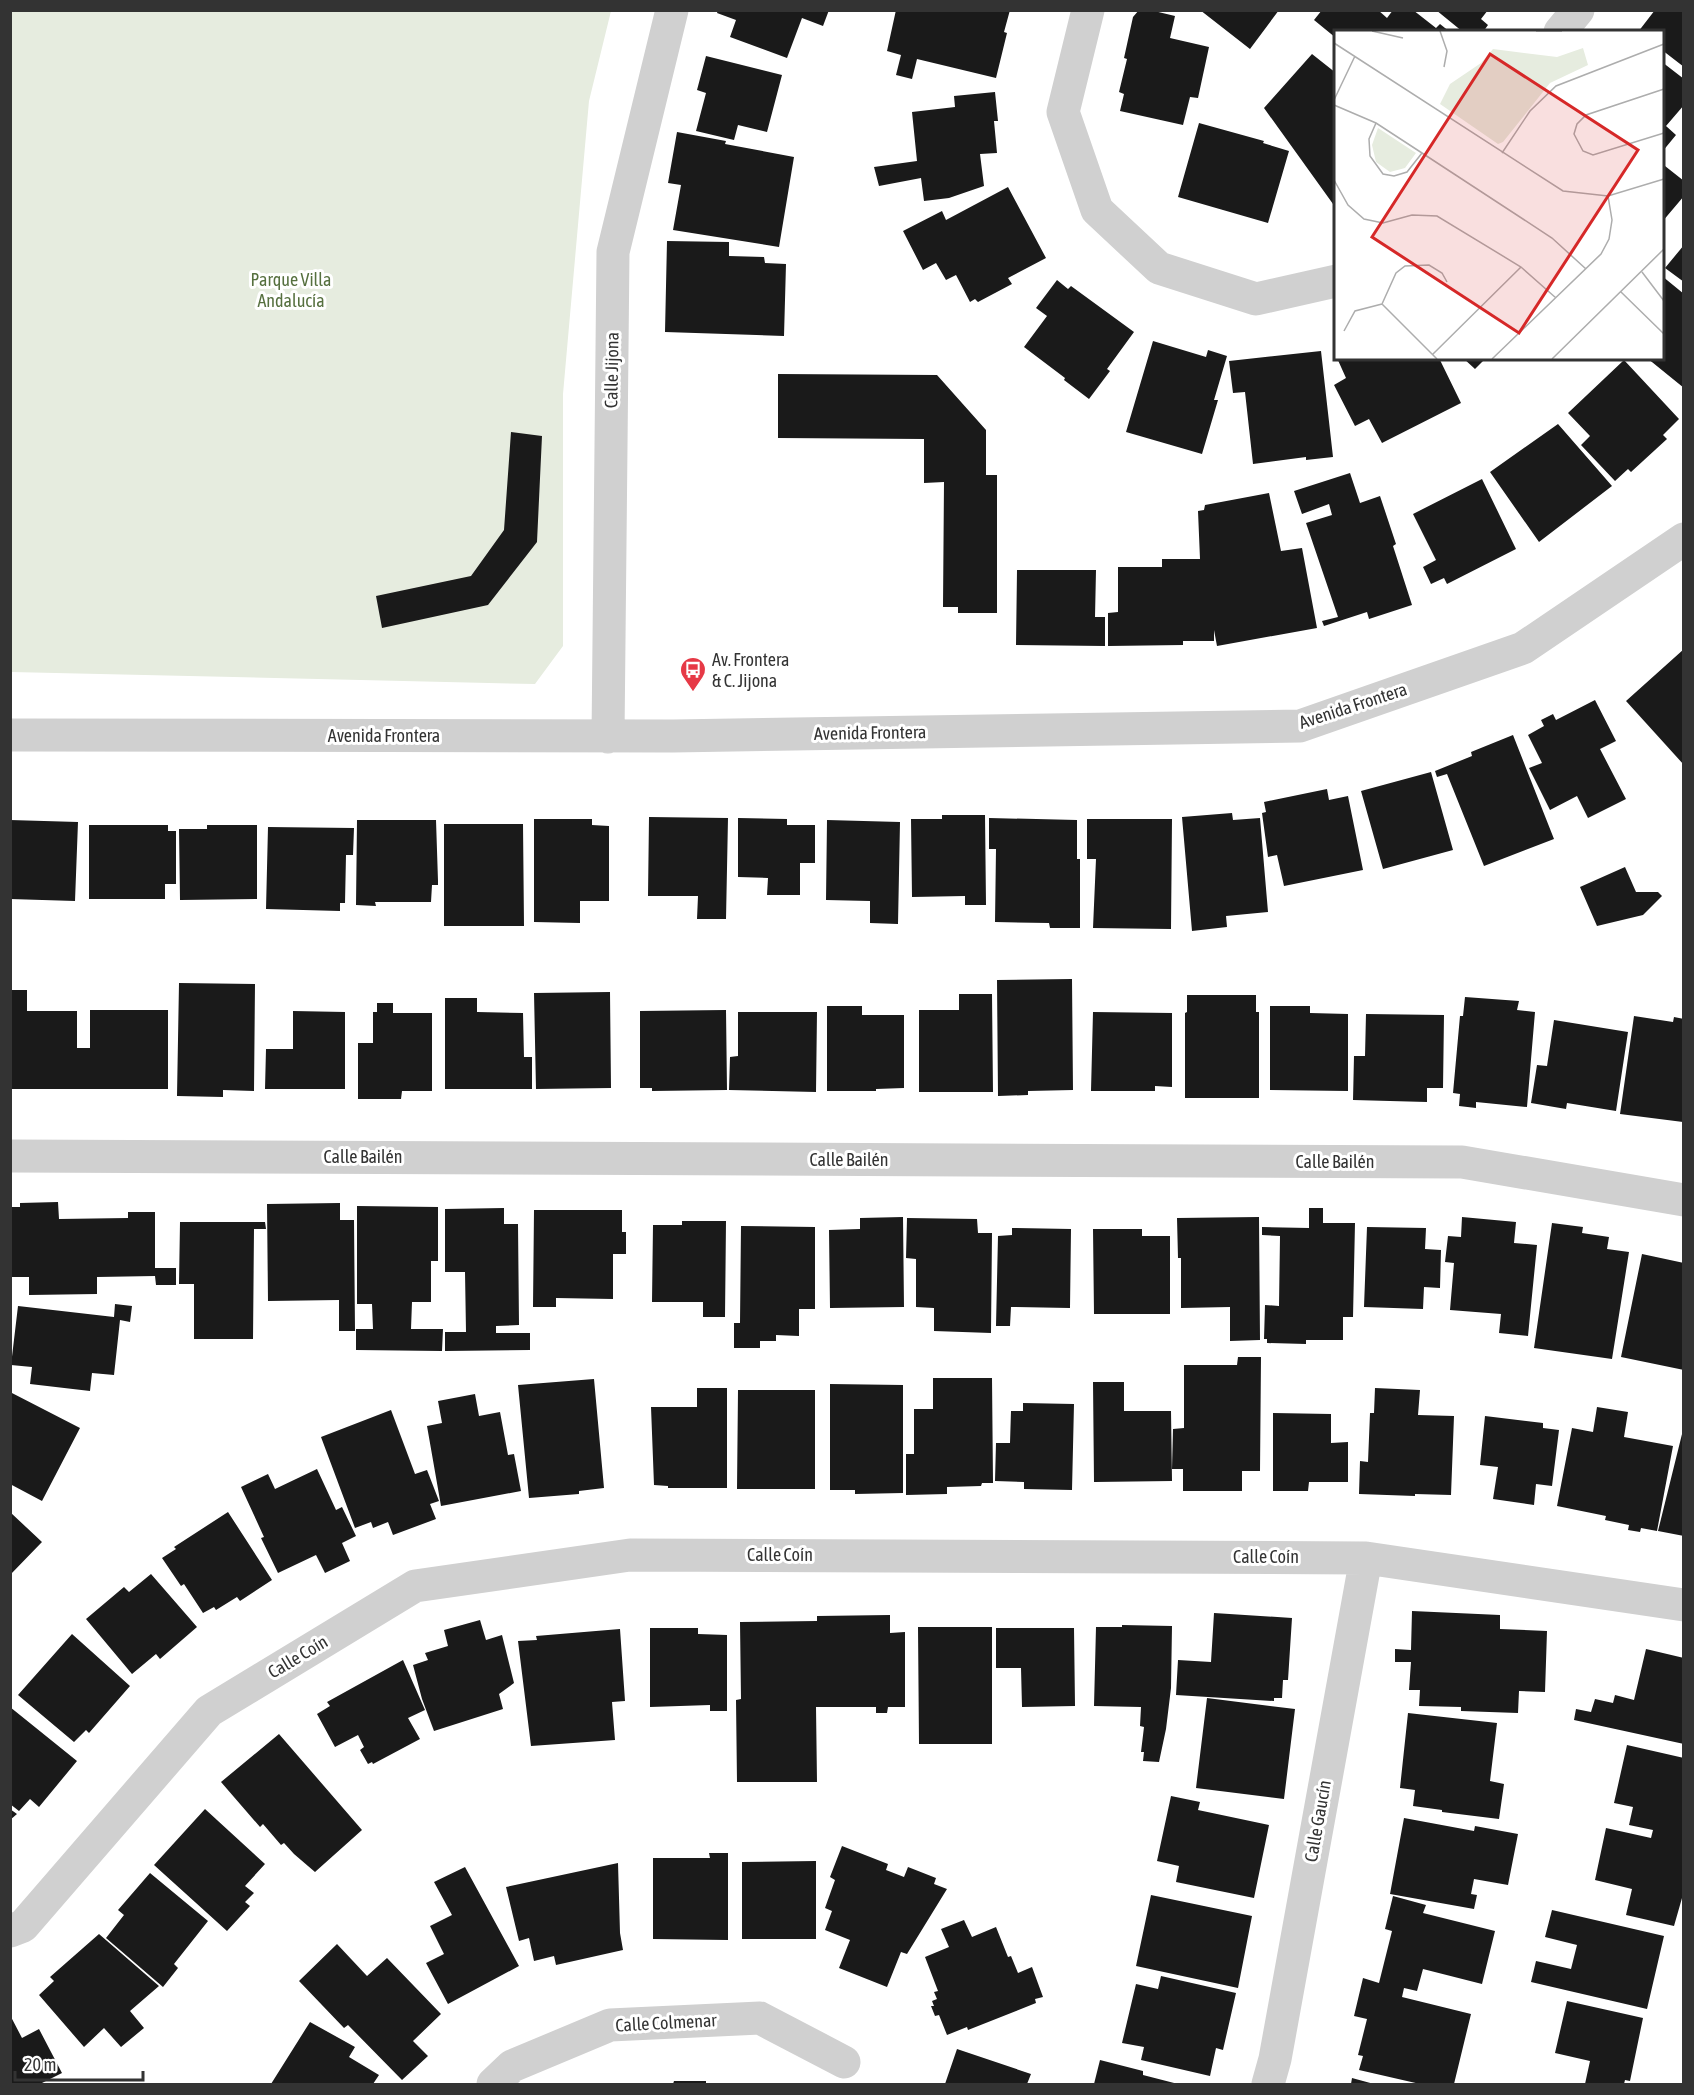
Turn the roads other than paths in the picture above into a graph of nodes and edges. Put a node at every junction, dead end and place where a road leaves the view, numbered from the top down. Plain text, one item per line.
1 (672, 10) edge
2 (1088, 10) edge
3 (1578, 10) edge
4 (1562, 30) edge
5 (1334, 281) edge
6 (1683, 539) edge
7 (10, 735) edge
8 (608, 736) junction
9 (10, 1156) edge
10 (1683, 1200) edge
11 (1366, 1558) junction
12 (1683, 1605) edge
13 (10, 1931) edge
14 (844, 2062) dead end
15 (493, 2085) edge
16 (1268, 2085) edge

1 - 8 street, Calle Jijona
2 - 5 street
3 - 4 street
6 - 8 street, Avenida Frontera
7 - 8 street, Avenida Frontera
9 - 10 street, Calle Bailén
11 - 12 street, Calle Coín
11 - 13 street, Calle Coín
11 - 16 street, Calle Gaucín
14 - 15 street, Calle Colmenar

